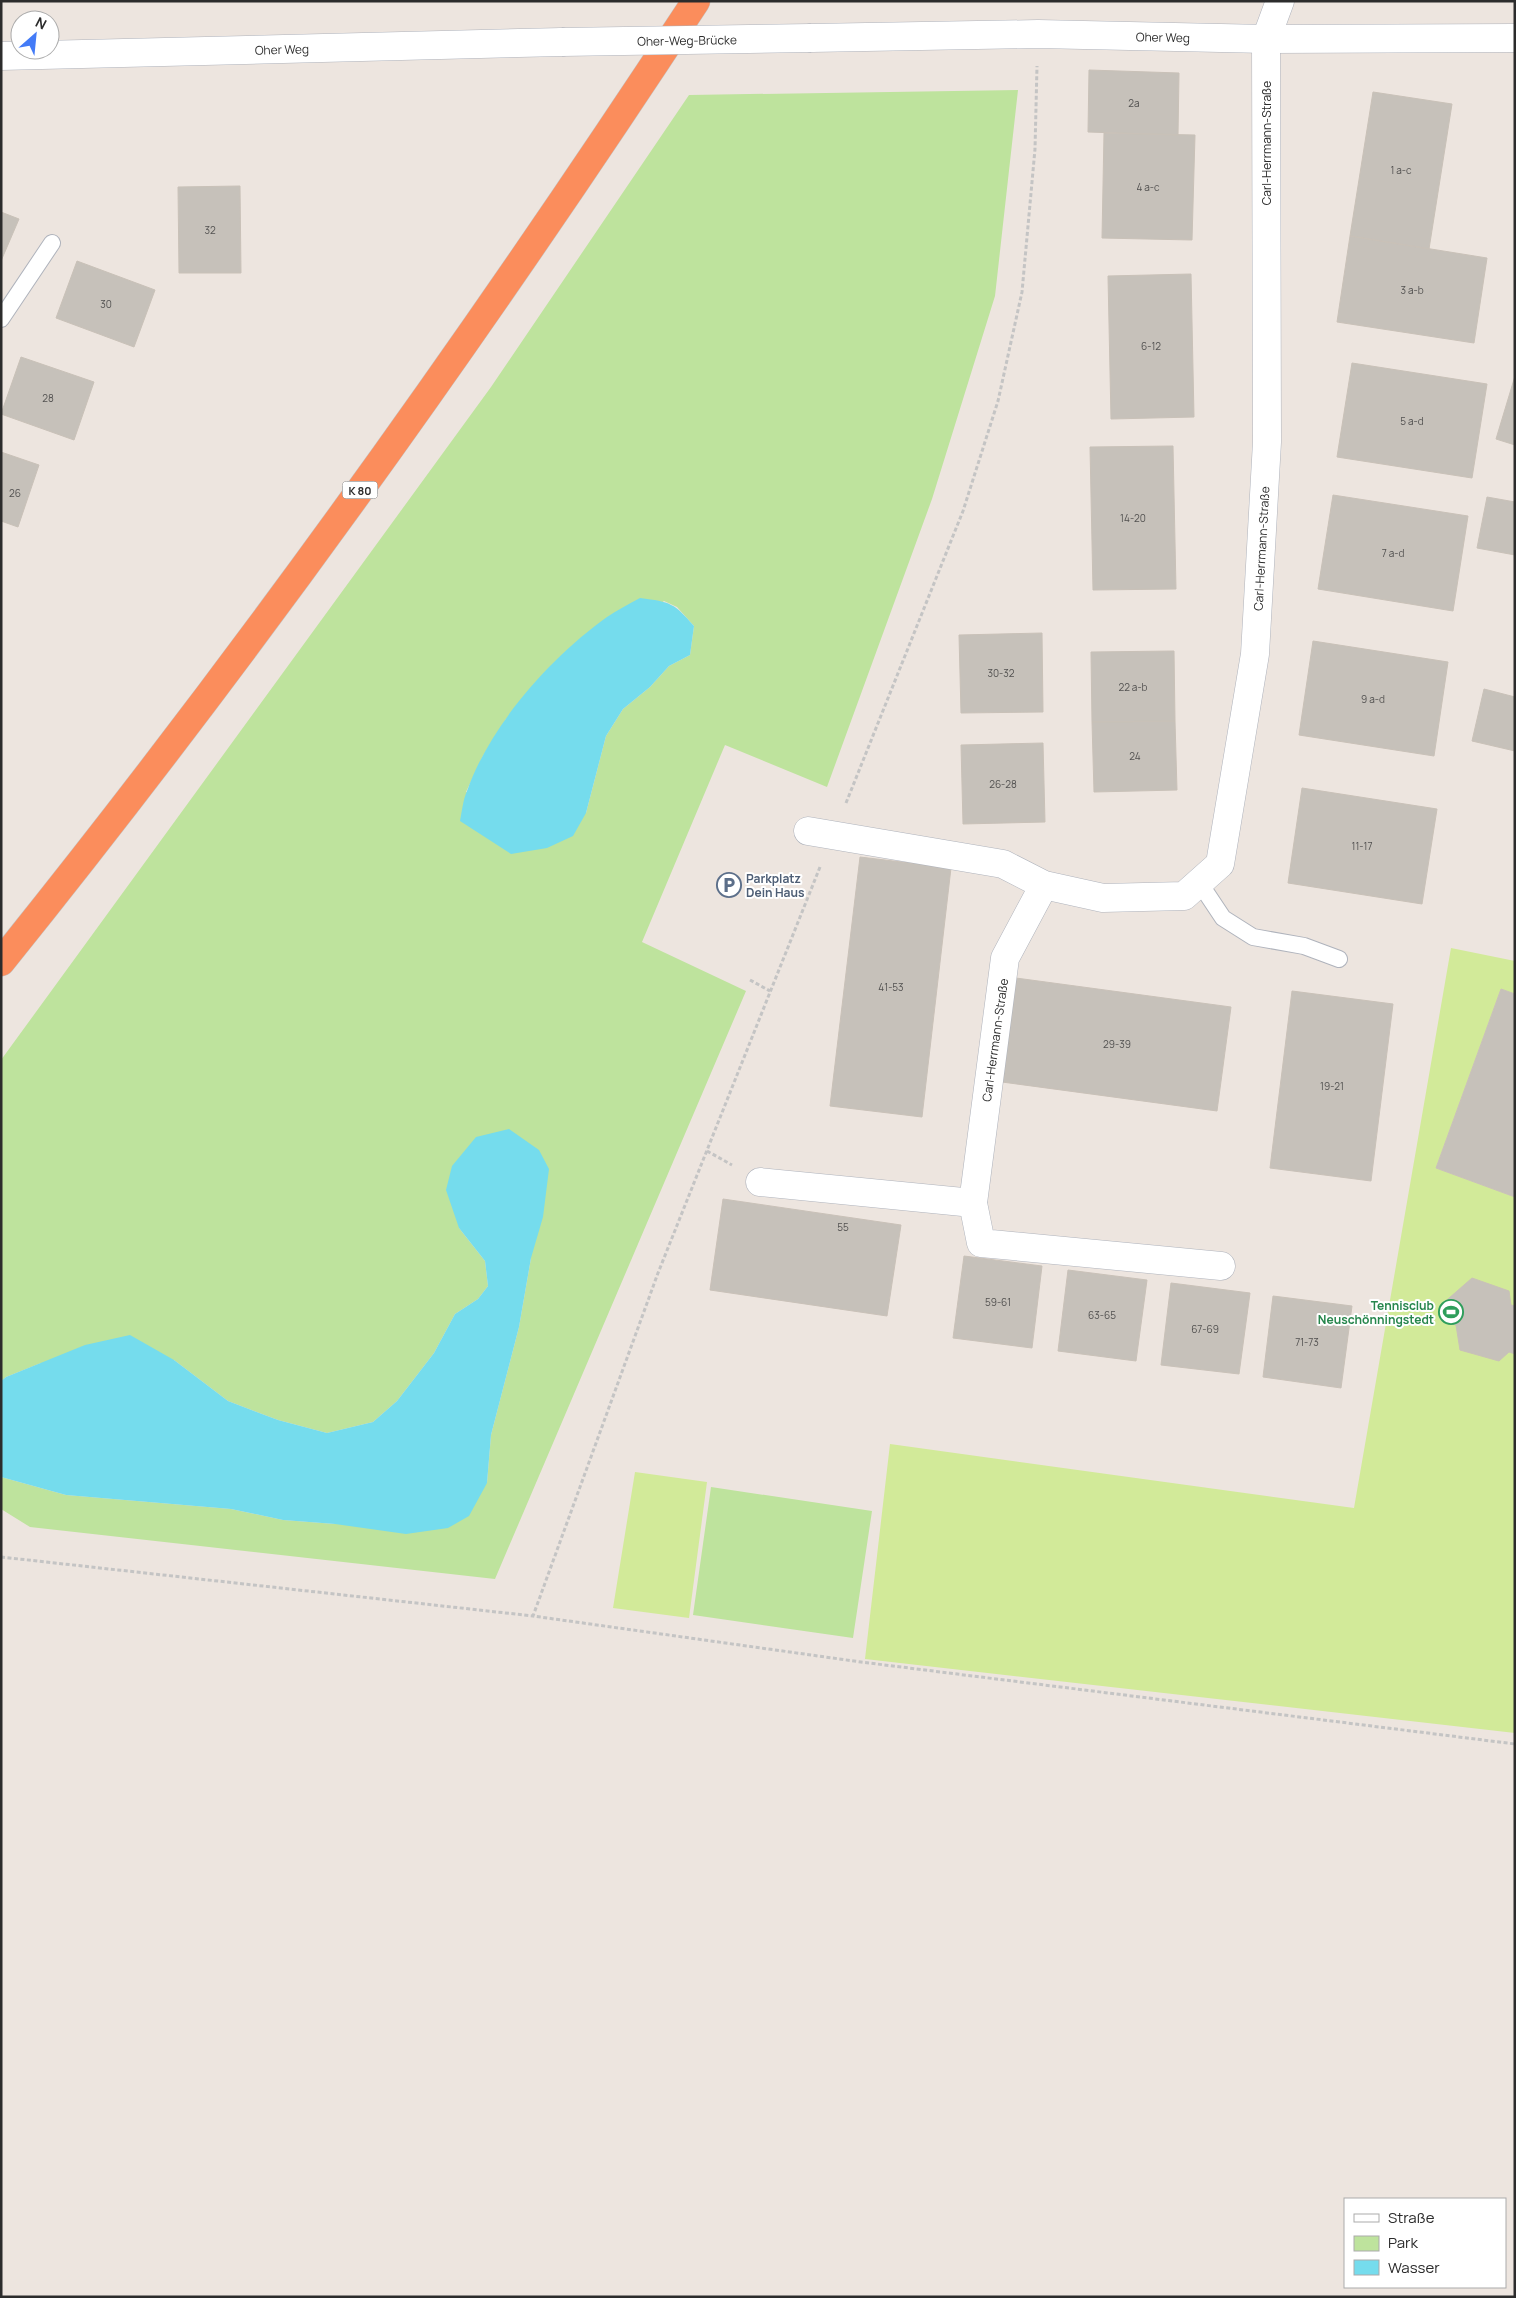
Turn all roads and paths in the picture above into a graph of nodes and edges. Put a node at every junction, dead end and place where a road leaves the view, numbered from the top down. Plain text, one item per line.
1 (696, 1) edge
2 (1280, 1) edge
3 (1038, 34) junction
4 (811, 38) joint
5 (1515, 38) edge
6 (1266, 39) junction
7 (562, 42) joint
8 (1, 56) edge
9 (52, 243) dead end
10 (1, 319) edge
11 (821, 833) junction
12 (1199, 882) junction
13 (1044, 885) junction
14 (1339, 959) dead end
15 (1, 962) edge
16 (750, 980) dead end
17 (770, 992) junction
18 (760, 1182) dead end
19 (972, 1203) junction
20 (1221, 1266) dead end
21 (1, 1557) edge
22 (533, 1616) junction
23 (1515, 1744) edge

1 - 15 highway, K 80
2 - 6 street
3 - 4 street, Oher Weg
3 - 6 street, Oher Weg
3 - 11 path
4 - 7 street, Oher-Weg-Brücke, bridge
5 - 6 street, Oher Weg
6 - 12 street, Carl-Herrmann-Straße
7 - 8 street, Oher Weg
9 - 10 lane
11 - 13 street, Carl-Herrmann-Straße
11 - 17 path
12 - 13 street, Carl-Herrmann-Straße
12 - 14 lane
13 - 19 street, Carl-Herrmann-Straße
16 - 17 path
17 - 22 path
18 - 19 street
19 - 20 street, Carl-Herrmann-Straße
21 - 22 path
22 - 23 path

